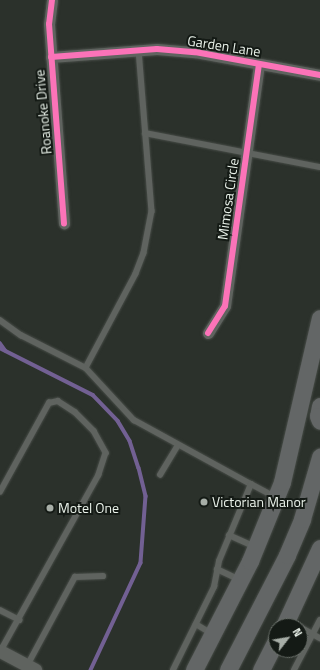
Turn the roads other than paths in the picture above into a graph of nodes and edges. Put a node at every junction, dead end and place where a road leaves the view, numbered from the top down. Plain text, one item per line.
1 (52, 0) edge
2 (139, 50) junction
3 (51, 57) junction
4 (259, 64) junction
5 (320, 75) edge
6 (145, 133) junction
7 (246, 153) junction
8 (320, 167) edge
9 (64, 223) dead end
10 (320, 318) edge
11 (0, 320) edge
12 (208, 333) dead end
13 (86, 368) junction
14 (320, 406) edge
15 (320, 421) edge
16 (178, 445) junction
17 (320, 457) edge
18 (160, 475) dead end
19 (251, 484) junction
20 (0, 492) edge
21 (276, 498) junction
22 (229, 535) junction
23 (256, 547) junction
24 (320, 548) edge
25 (217, 569) junction
26 (103, 576) dead end
27 (240, 580) junction
28 (0, 610) edge
29 (295, 618) edge
30 (20, 620) junction
31 (320, 620) edge
32 (196, 624) junction
33 (308, 632) edge
34 (213, 634) junction
35 (312, 634) junction
36 (320, 638) edge
37 (0, 651) edge
38 (268, 656) edge
39 (31, 668) edge
40 (196, 668) edge
41 (228, 669) edge
42 (174, 670) edge
43 (260, 670) edge
44 (294, 670) edge

1 - 3 street, Roanoke Drive
2 - 3 street, Garden Lane
2 - 4 street, Garden Lane
2 - 6 lane
3 - 9 street, Roanoke Drive
4 - 5 street, Garden Lane
4 - 7 street, Mimosa Circle
6 - 7 lane
6 - 13 lane
7 - 8 lane
7 - 12 street, Mimosa Circle
10 - 21 main road
11 - 13 lane
13 - 16 lane
14 - 15 main road
16 - 18 lane
16 - 19 lane
17 - 41 main road
19 - 21 lane
19 - 22 lane
20 - 30 lane
21 - 23 main road
22 - 23 lane
22 - 25 lane
23 - 27 main road
24 - 29 main road
25 - 27 lane
25 - 32 lane
26 - 39 lane
27 - 34 main road
28 - 30 lane
30 - 37 lane
31 - 35 lane
32 - 34 lane
32 - 42 lane
33 - 35 lane
34 - 40 main road
35 - 36 lane
35 - 44 lane
37 - 39 street
38 - 43 main road

